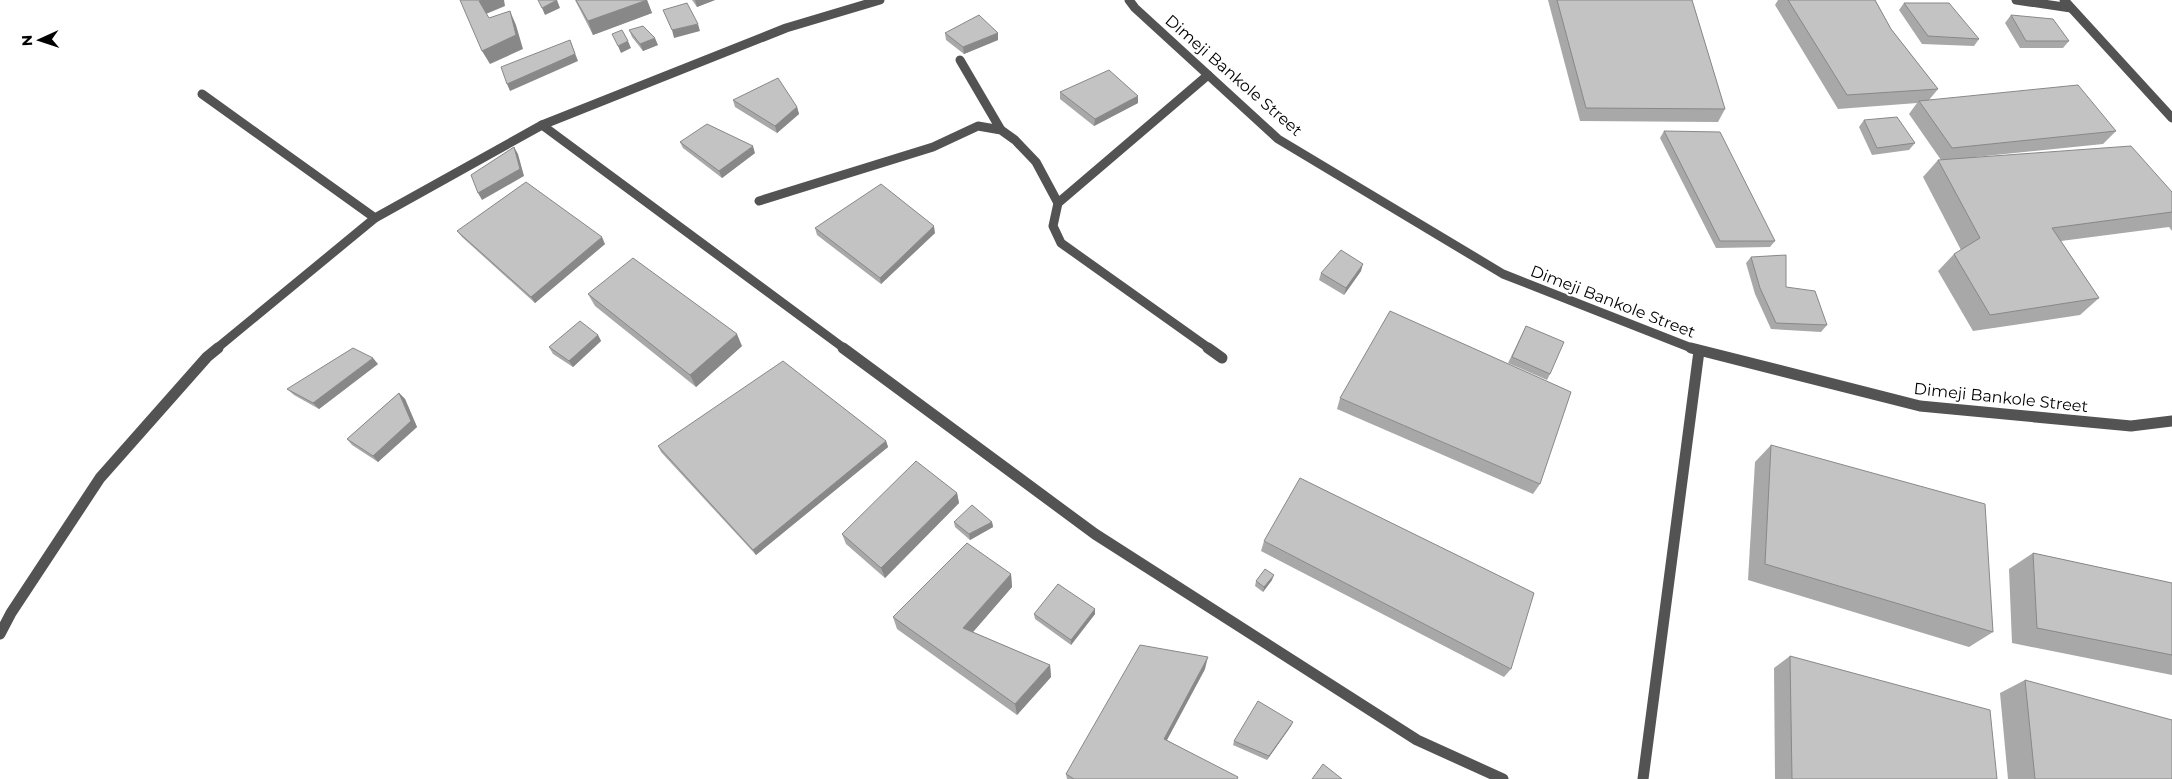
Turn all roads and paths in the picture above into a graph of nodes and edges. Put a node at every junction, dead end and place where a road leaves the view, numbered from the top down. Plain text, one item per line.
1 (880, 0) edge
2 (1129, 0) edge
3 (2016, 0) edge
4 (2064, 0) edge
5 (2071, 8) junction
6 (960, 60) dead end
7 (1208, 75) junction
8 (202, 94) dead end
9 (2172, 118) edge
10 (542, 125) junction
11 (1001, 130) junction
12 (759, 201) dead end
13 (1058, 203) junction
14 (375, 218) junction
15 (1699, 351) junction
16 (1222, 358) dead end
17 (2172, 422) edge
18 (0, 634) edge
19 (1503, 779) edge
20 (1643, 779) edge

1 - 10 street
2 - 7 street, Dimeji Bankole Street
3 - 5 street
4 - 5 street
5 - 9 street
6 - 11 street
7 - 13 street
7 - 15 street, Dimeji Bankole Street
8 - 14 street
10 - 14 street
10 - 19 street
11 - 12 street
11 - 13 street
13 - 16 street
14 - 18 street
15 - 17 street, Dimeji Bankole Street
15 - 20 street

